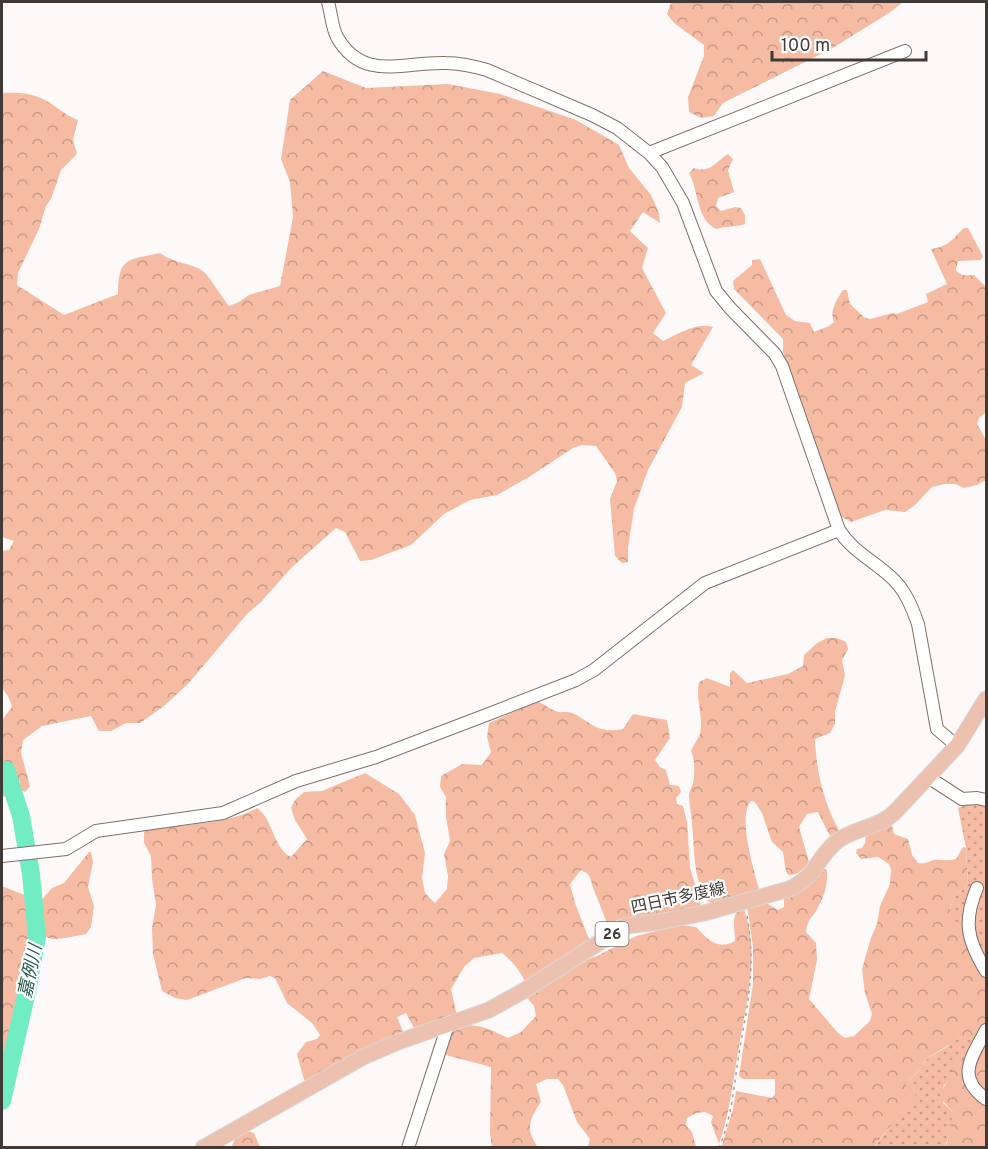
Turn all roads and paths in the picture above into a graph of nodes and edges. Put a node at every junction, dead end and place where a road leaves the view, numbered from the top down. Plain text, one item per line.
1 (328, 2) edge
2 (905, 51) dead end
3 (649, 153) junction
4 (839, 530) junction
5 (987, 699) edge
6 (957, 746) junction
7 (928, 777) junction
8 (987, 800) edge
9 (4, 856) edge
10 (978, 888) dead end
11 (745, 901) junction
12 (987, 971) edge
13 (448, 1025) junction
14 (987, 1030) edge
15 (987, 1100) edge
16 (203, 1148) edge
17 (408, 1148) edge
18 (719, 1148) edge

1 - 3 street
2 - 3 street
3 - 4 street
4 - 6 street
4 - 9 street
5 - 6 main road, 四日市多度線 / 26
6 - 7 main road, 四日市多度線 / 26
7 - 8 street
7 - 11 main road, 四日市多度線 / 26
10 - 12 street
11 - 13 main road, 四日市多度線 / 26
11 - 18 path
13 - 16 main road, 四日市多度線 / 26
13 - 17 street
14 - 15 street

